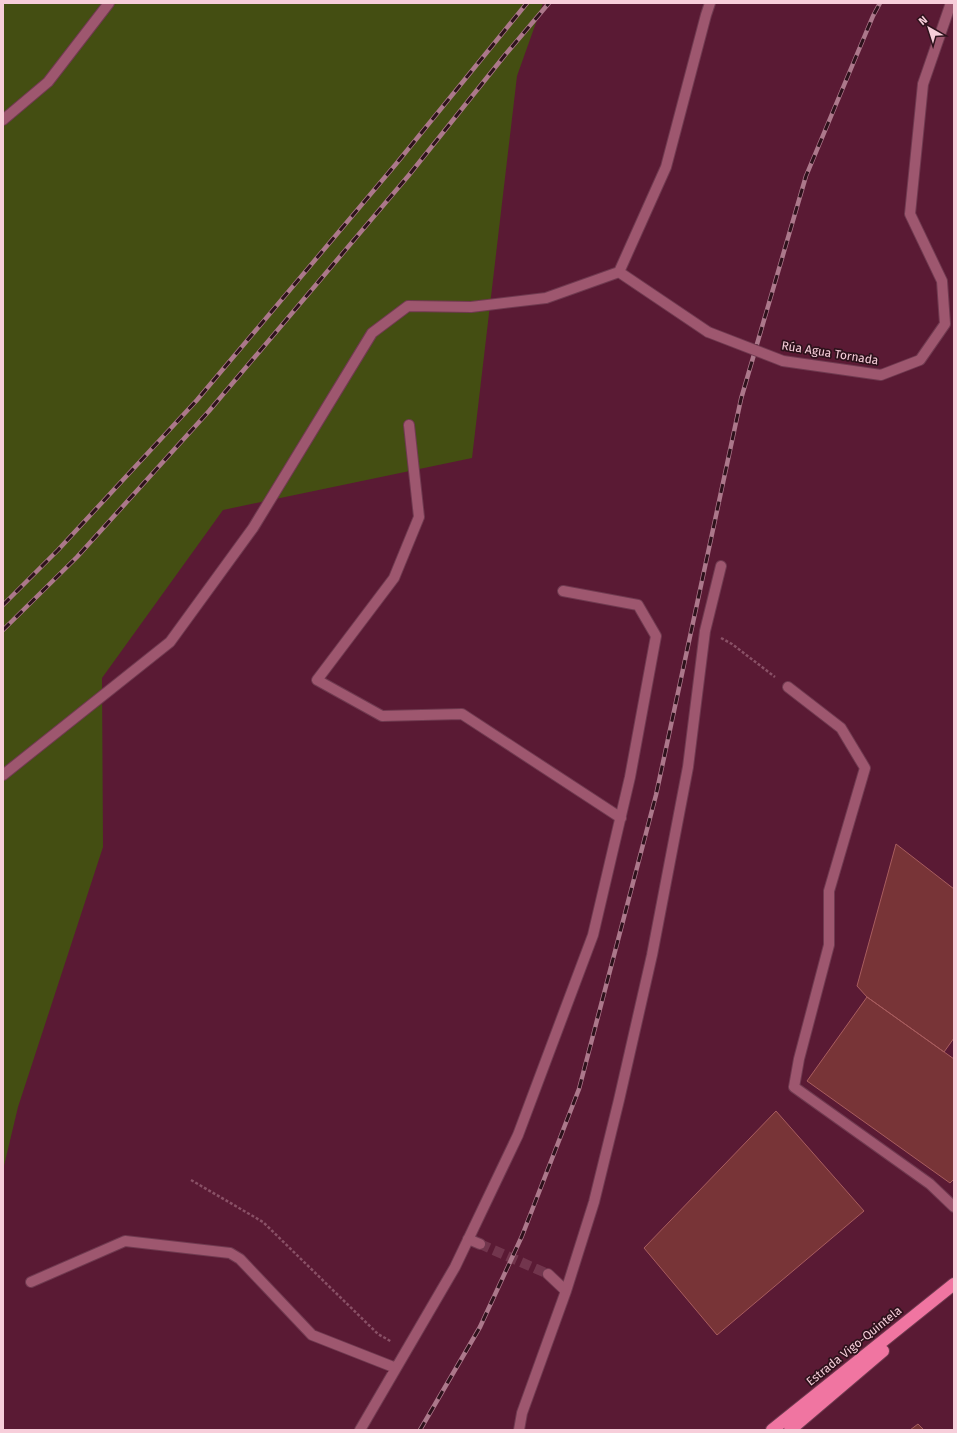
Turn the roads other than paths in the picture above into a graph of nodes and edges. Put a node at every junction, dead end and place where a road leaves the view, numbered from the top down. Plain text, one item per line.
1 (109, 3) edge
2 (710, 3) edge
3 (951, 3) edge
4 (3, 120) edge
5 (619, 272) junction
6 (409, 425) dead end
7 (721, 566) dead end
8 (563, 591) dead end
9 (788, 687) road end
10 (3, 775) edge
11 (620, 818) junction
12 (954, 1207) edge
13 (468, 1239) junction
14 (480, 1244) tunnel mouth
15 (548, 1274) tunnel mouth
16 (32, 1282) dead end
17 (954, 1284) edge
18 (566, 1291) junction
19 (954, 1291) edge
20 (396, 1368) junction
21 (360, 1430) edge
22 (519, 1430) edge
23 (772, 1430) edge
24 (790, 1430) edge

1 - 4 street
2 - 5 street
3 - 5 street, Rúa Agua Tornada, bridge
5 - 10 street
6 - 11 street
7 - 18 street
8 - 11 street
9 - 12 street
11 - 13 street
13 - 14 street
13 - 20 street
15 - 18 street
16 - 20 street
17 - 23 highway, Estrada Vigo-Quintela
18 - 22 street
19 - 24 highway
20 - 21 street

